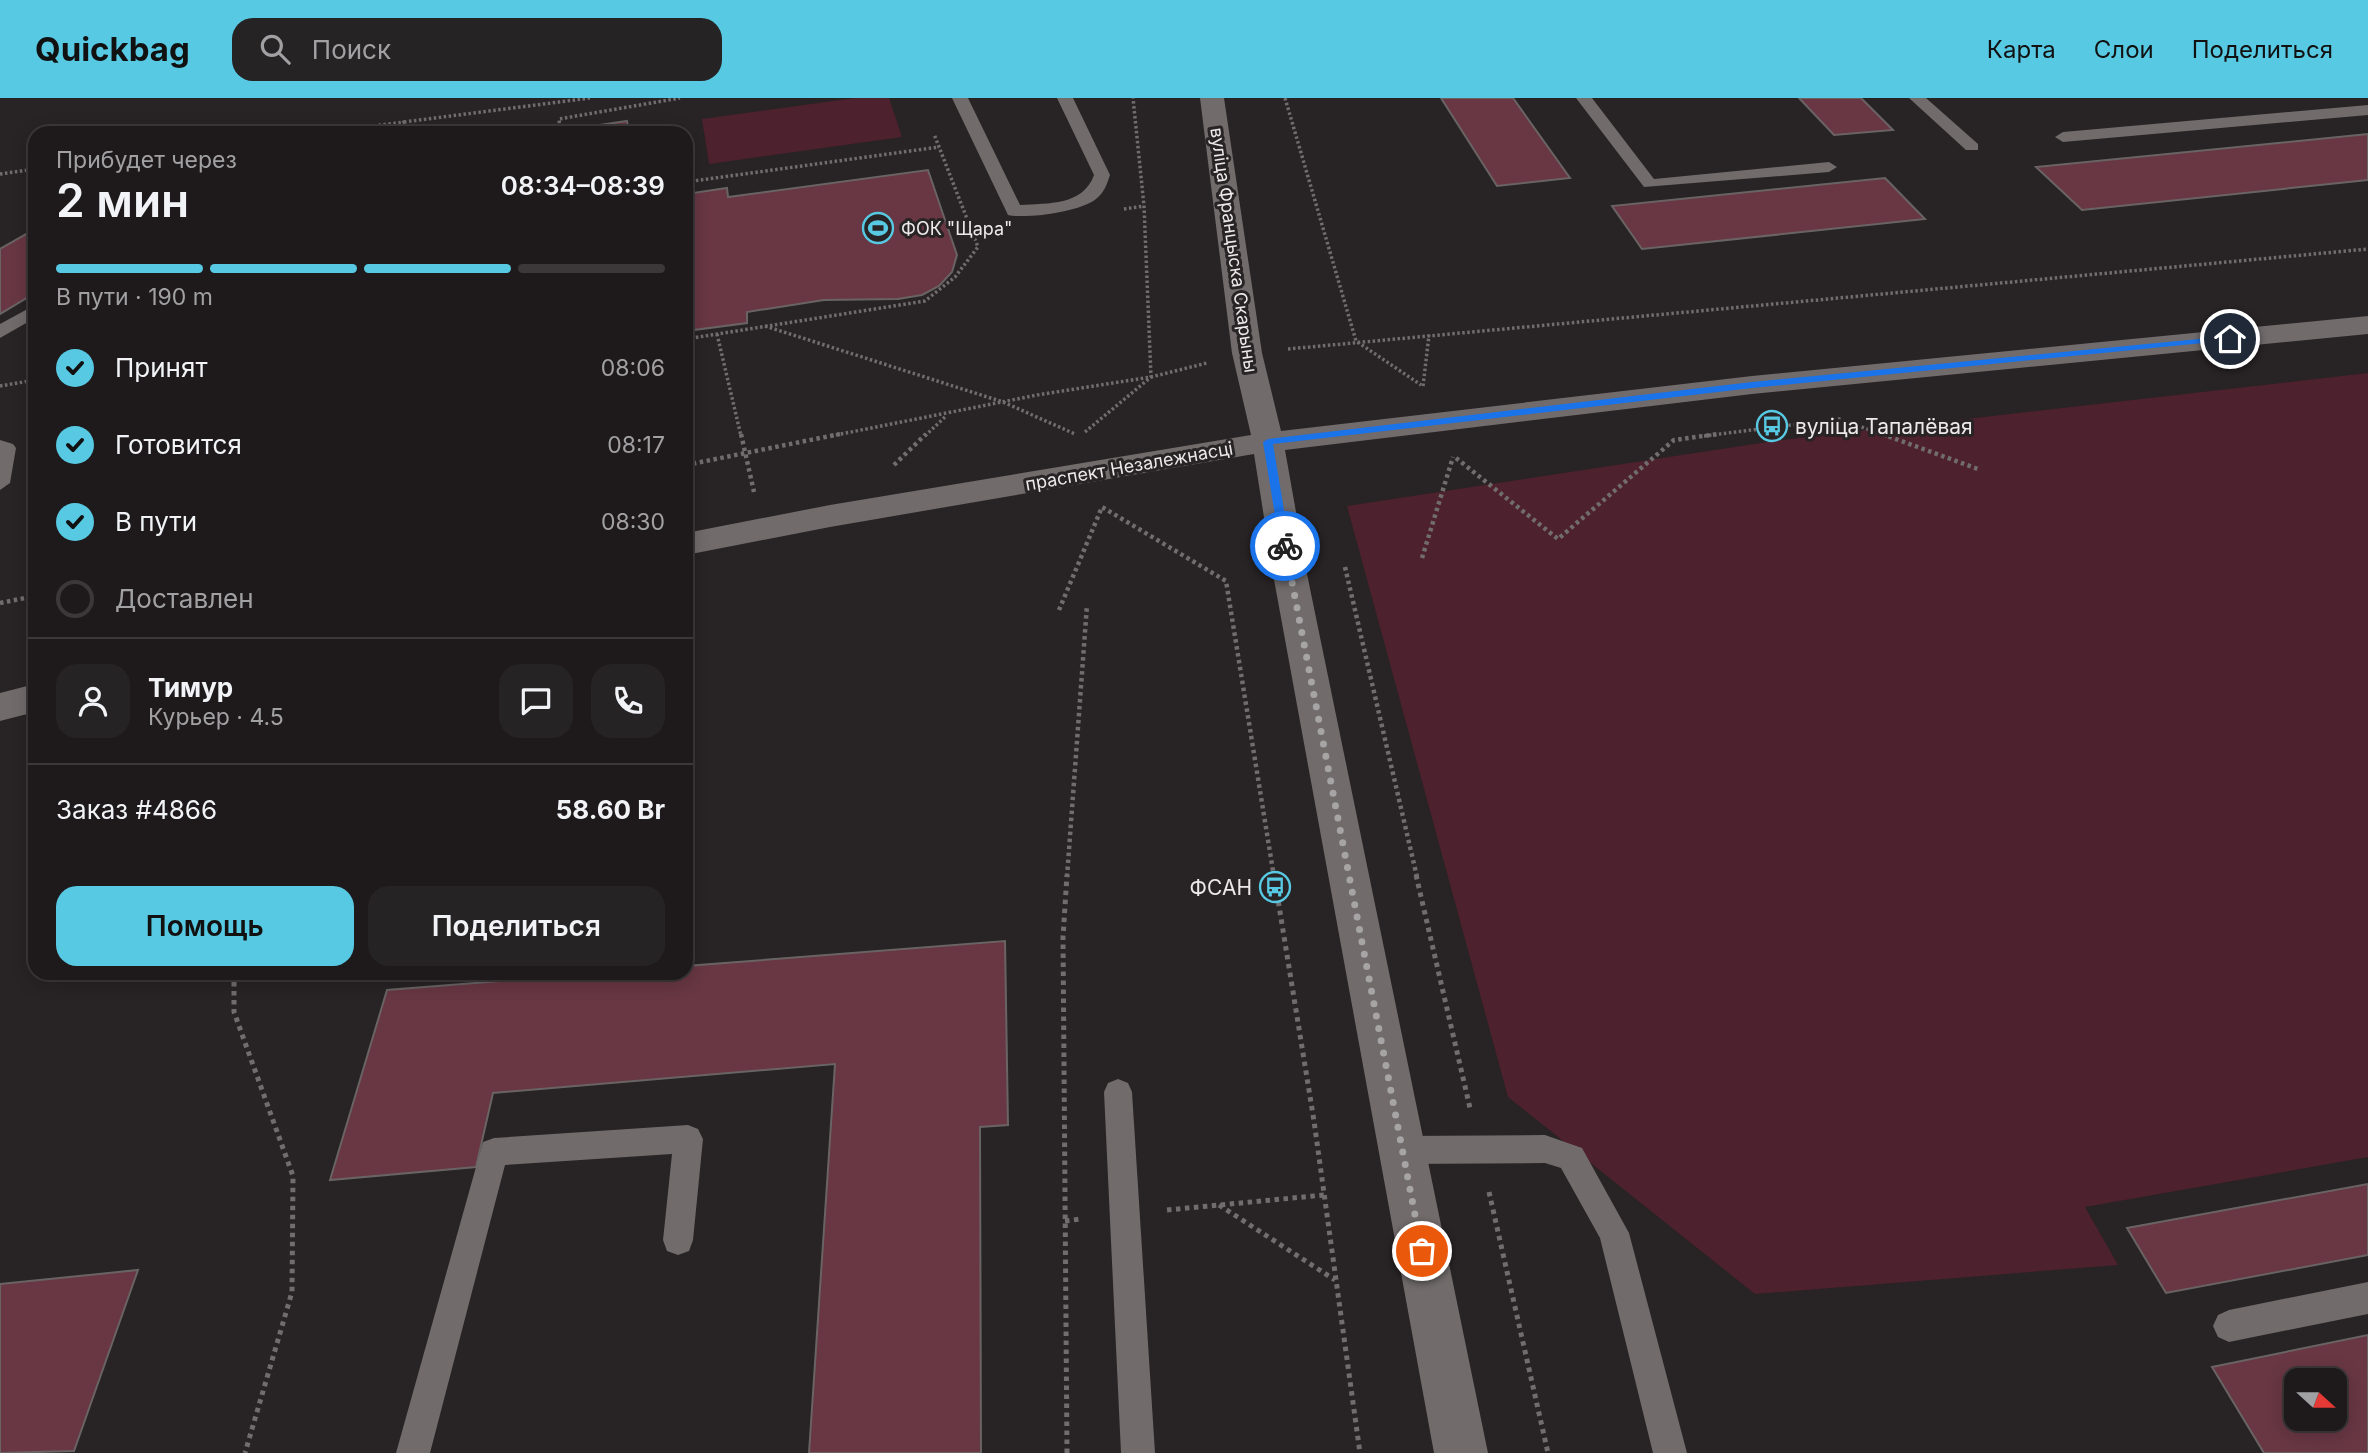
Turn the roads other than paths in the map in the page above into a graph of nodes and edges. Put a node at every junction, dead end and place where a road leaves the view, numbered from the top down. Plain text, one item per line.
1 (960, 98) edge
2 (1065, 98) edge
3 (1213, 98) edge
4 (1584, 98) edge
5 (1917, 98) edge
6 (2368, 110) edge
7 (2063, 137) dead end
8 (1972, 147) dead end
9 (1829, 167) dead end
10 (28, 314) edge
11 (2368, 326) edge
12 (0, 332) edge
13 (1268, 442) junction
14 (0, 446) edge
15 (0, 483) edge
16 (693, 543) edge
17 (28, 700) edge
18 (0, 707) edge
19 (1118, 1091) dead end
20 (1402, 1150) junction
21 (678, 1240) dead end
22 (2368, 1298) edge
23 (2229, 1326) dead end
24 (413, 1453) edge
25 (1138, 1453) edge
26 (1461, 1453) edge
27 (1670, 1453) edge

1 - 2 lane
3 - 13 main road, вуліца Францыска Скарыны
4 - 9 lane
5 - 8 lane
6 - 7 lane
10 - 12 lane
11 - 13 main road, праспект Незалежнасці
13 - 16 main road, праспект Незалежнасці
13 - 20 main road, вуліца Францыска Скарыны
14 - 15 lane
17 - 18 main road
19 - 25 lane
20 - 26 main road, вуліца Францыска Скарыны
20 - 27 lane
21 - 24 lane
22 - 23 lane

